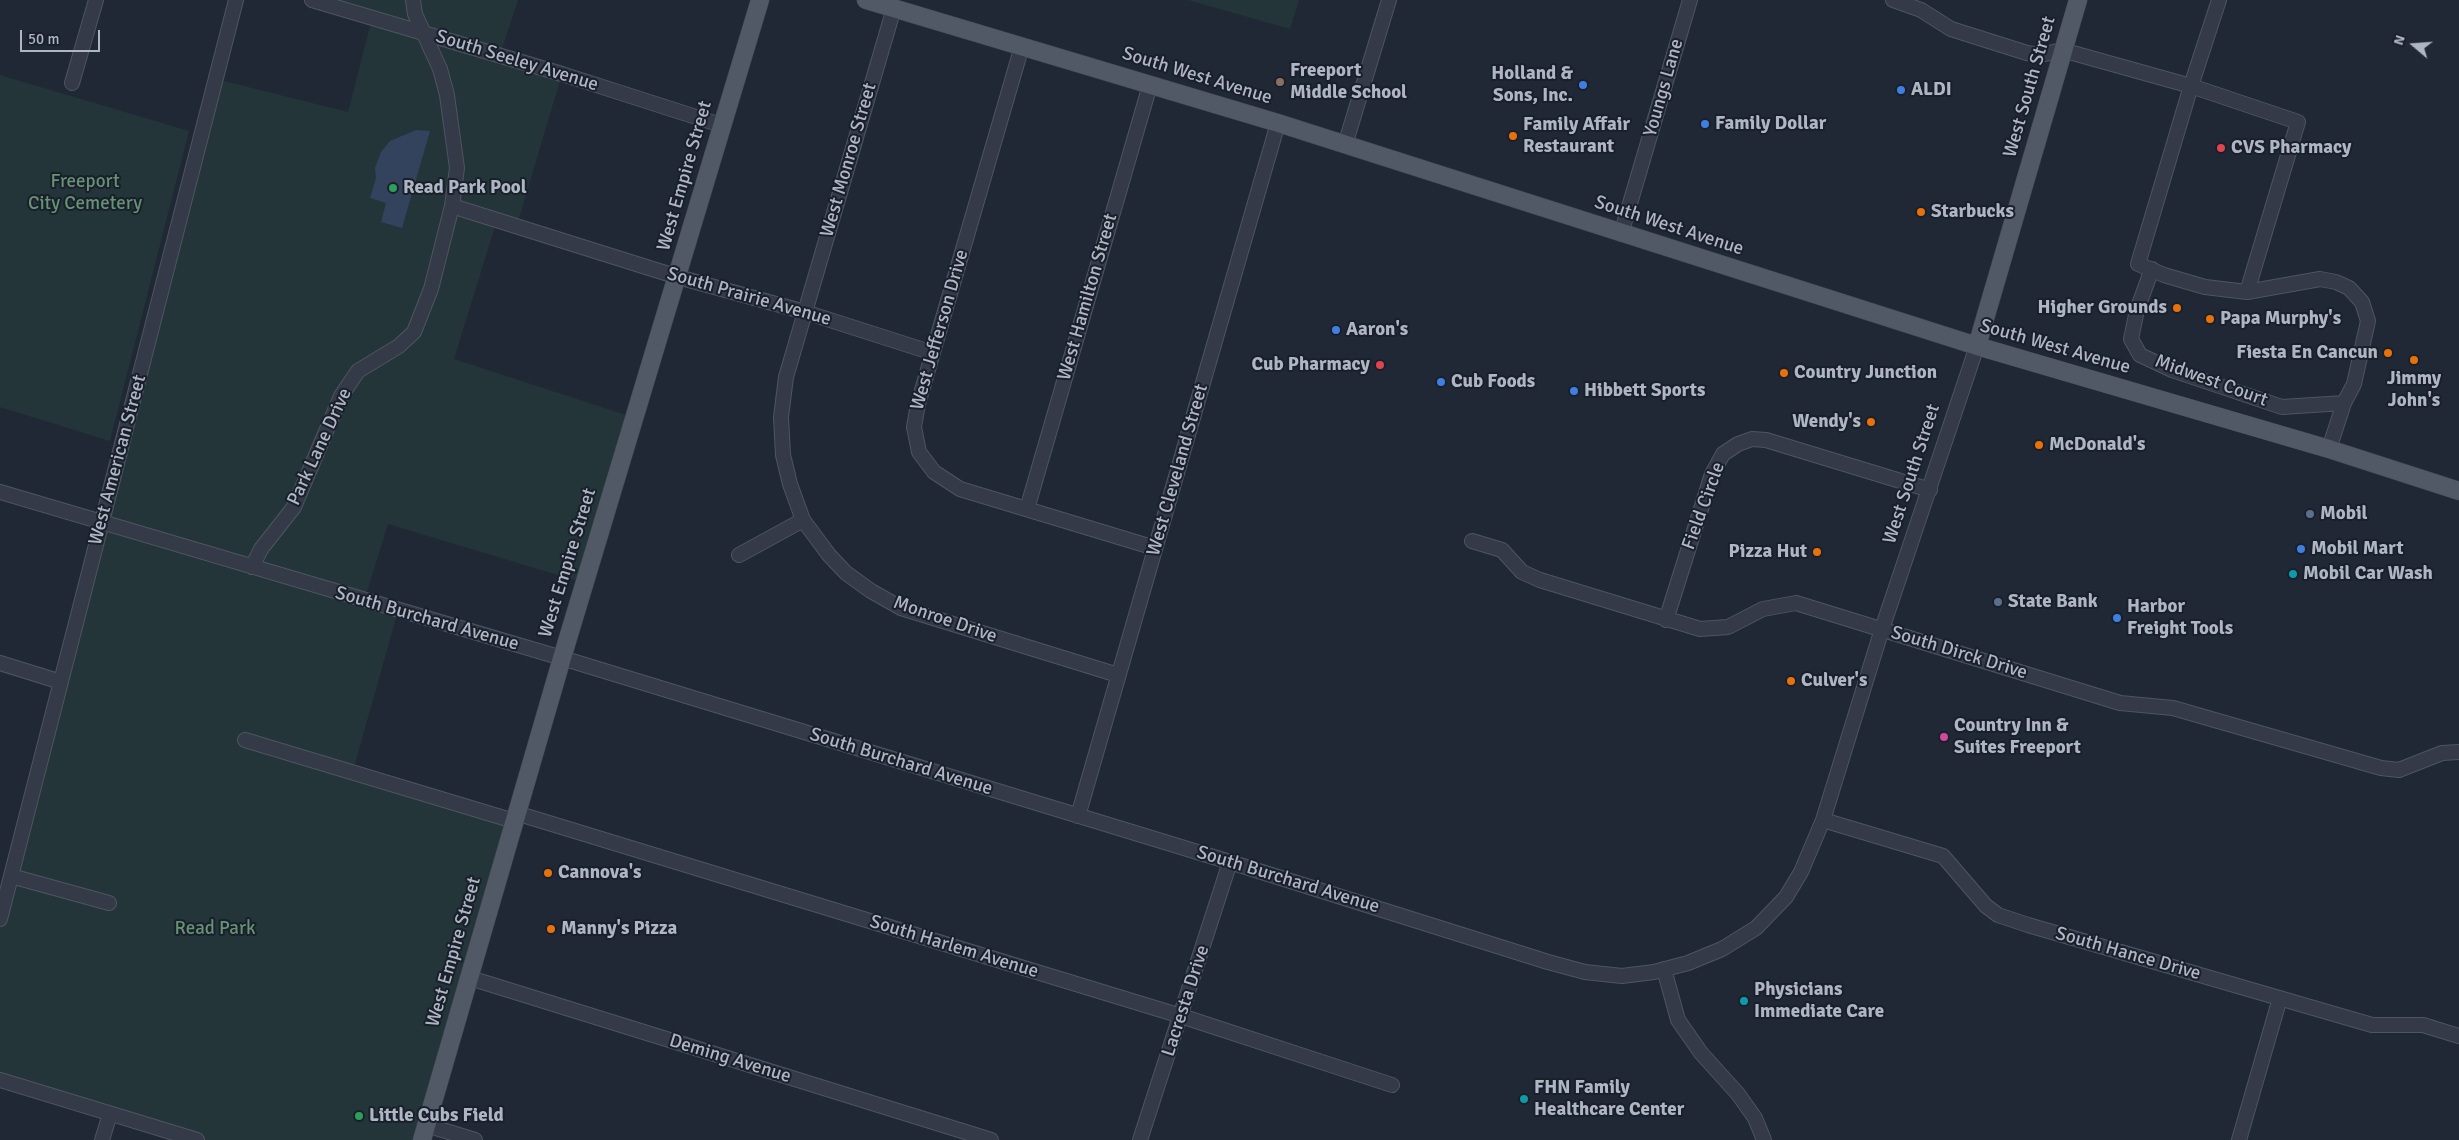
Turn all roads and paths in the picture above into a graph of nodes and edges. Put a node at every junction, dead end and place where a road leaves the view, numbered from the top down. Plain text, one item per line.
1 (96, 0) edge
2 (236, 0) edge
3 (312, 0) edge
4 (413, 0) edge
5 (760, 0) edge
6 (866, 0) edge
7 (1389, 0) edge
8 (1690, 0) edge
9 (1893, 0) edge
10 (2078, 0) edge
11 (2218, 0) edge
12 (894, 8) junction
13 (423, 32) junction
14 (1022, 46) junction
15 (2062, 50) junction
16 (72, 83) dead end
17 (1150, 84) junction
18 (2191, 86) junction
19 (1278, 124) junction
20 (721, 125) junction
21 (1345, 145) junction
22 (452, 206) junction
23 (1621, 234) junction
24 (2152, 270) junction
25 (678, 277) junction
26 (2247, 292) junction
27 (805, 312) junction
28 (1977, 346) junction
29 (932, 352) junction
30 (2344, 403) junction
31 (2329, 449) junction
32 (1930, 490) junction
33 (2459, 491) edge
34 (0, 492) edge
35 (1027, 509) junction
36 (804, 520) junction
37 (102, 522) junction
38 (1472, 541) dead end
39 (1155, 548) junction
40 (739, 555) dead end
41 (252, 566) junction
42 (1666, 620) junction
43 (1882, 629) junction
44 (562, 658) junction
45 (0, 663) edge
46 (1118, 676) junction
47 (61, 682) junction
48 (245, 740) dead end
49 (2459, 752) edge
50 (1078, 816) junction
51 (515, 817) junction
52 (1823, 820) junction
53 (1230, 862) junction
54 (11, 876) junction
55 (3, 892) edge
56 (1786, 897) joint
57 (110, 904) dead end
58 (0, 919) edge
59 (1664, 969) junction
60 (470, 978) junction
61 (2280, 998) junction
62 (1181, 1016) junction
63 (2459, 1036) edge
64 (0, 1080) edge
65 (1392, 1085) dead end
66 (110, 1114) junction
67 (424, 1133) edge
68 (102, 1140) edge
69 (197, 1140) edge
70 (475, 1140) edge
71 (991, 1140) edge
72 (1140, 1140) edge
73 (1764, 1140) edge
74 (2239, 1140) edge

1 - 16 street
2 - 37 street, West American Street
3 - 13 street, South Seeley Avenue
4 - 13 street, Park Lane Drive
5 - 20 main road, West Empire Street
6 - 12 main road, South West Avenue
7 - 21 street
8 - 23 street, Youngs Lane
9 - 15 street
10 - 15 main road, West South Street
11 - 18 street
12 - 14 main road, South West Avenue
12 - 27 street, West Monroe Street
13 - 20 street, South Seeley Avenue
13 - 22 street, Park Lane Drive
14 - 17 main road, South West Avenue
14 - 29 street, West Jefferson Drive
15 - 18 street
15 - 28 main road, West South Street
17 - 19 main road, South West Avenue
17 - 35 street, West Hamilton Street
18 - 24 street
18 - 26 street
19 - 21 main road, South West Avenue
19 - 39 street, West Cleveland Street
20 - 25 main road, West Empire Street
21 - 23 main road, South West Avenue
22 - 25 street, South Prairie Avenue
22 - 41 street, Park Lane Drive
23 - 28 main road, South West Avenue
24 - 26 street
24 - 30 street, Midwest Court
25 - 27 street, South Prairie Avenue
25 - 44 main road, West Empire Street
26 - 30 street
27 - 29 street, South Prairie Avenue
27 - 36 street, Monroe Drive
28 - 31 main road, South West Avenue
28 - 32 street, West South Street
29 - 35 street, West Jefferson Drive
30 - 31 street
31 - 33 main road, South West Avenue
32 - 42 street, Field Circle
32 - 43 street, West South Street
34 - 37 street, South Burchard Avenue
35 - 39 street, West Jefferson Drive
36 - 40 street
36 - 46 street, Monroe Drive
37 - 41 street, South Burchard Avenue
37 - 47 street, West American Street
38 - 42 street, South Dirck Drive
39 - 46 street, West Cleveland Street
41 - 44 street, South Burchard Avenue
42 - 43 street, South Dirck Drive
43 - 49 street, South Dirck Drive
43 - 52 street, West South Street
44 - 50 street, South Burchard Avenue
44 - 51 main road, West Empire Street
45 - 47 street
46 - 50 street, West Cleveland Street
47 - 54 street, West American Street
48 - 51 street
50 - 53 street, South Burchard Avenue
51 - 60 main road, West Empire Street
51 - 62 street, South Harlem Avenue
52 - 56 street, West South Street
52 - 61 street, South Hance Drive
53 - 59 street, South Burchard Avenue
53 - 62 street, Lacresta Drive
54 - 55 street, West American Street
54 - 57 street
55 - 58 street, West American Street
56 - 59 street, South Burchard Avenue
59 - 73 street
60 - 67 main road, West Empire Street
60 - 71 street, Deming Avenue
61 - 63 street, South Hance Drive
61 - 74 street
62 - 65 street, South Harlem Avenue
62 - 72 street, Lacresta Drive
64 - 66 street
66 - 68 street
66 - 69 street
67 - 70 street

